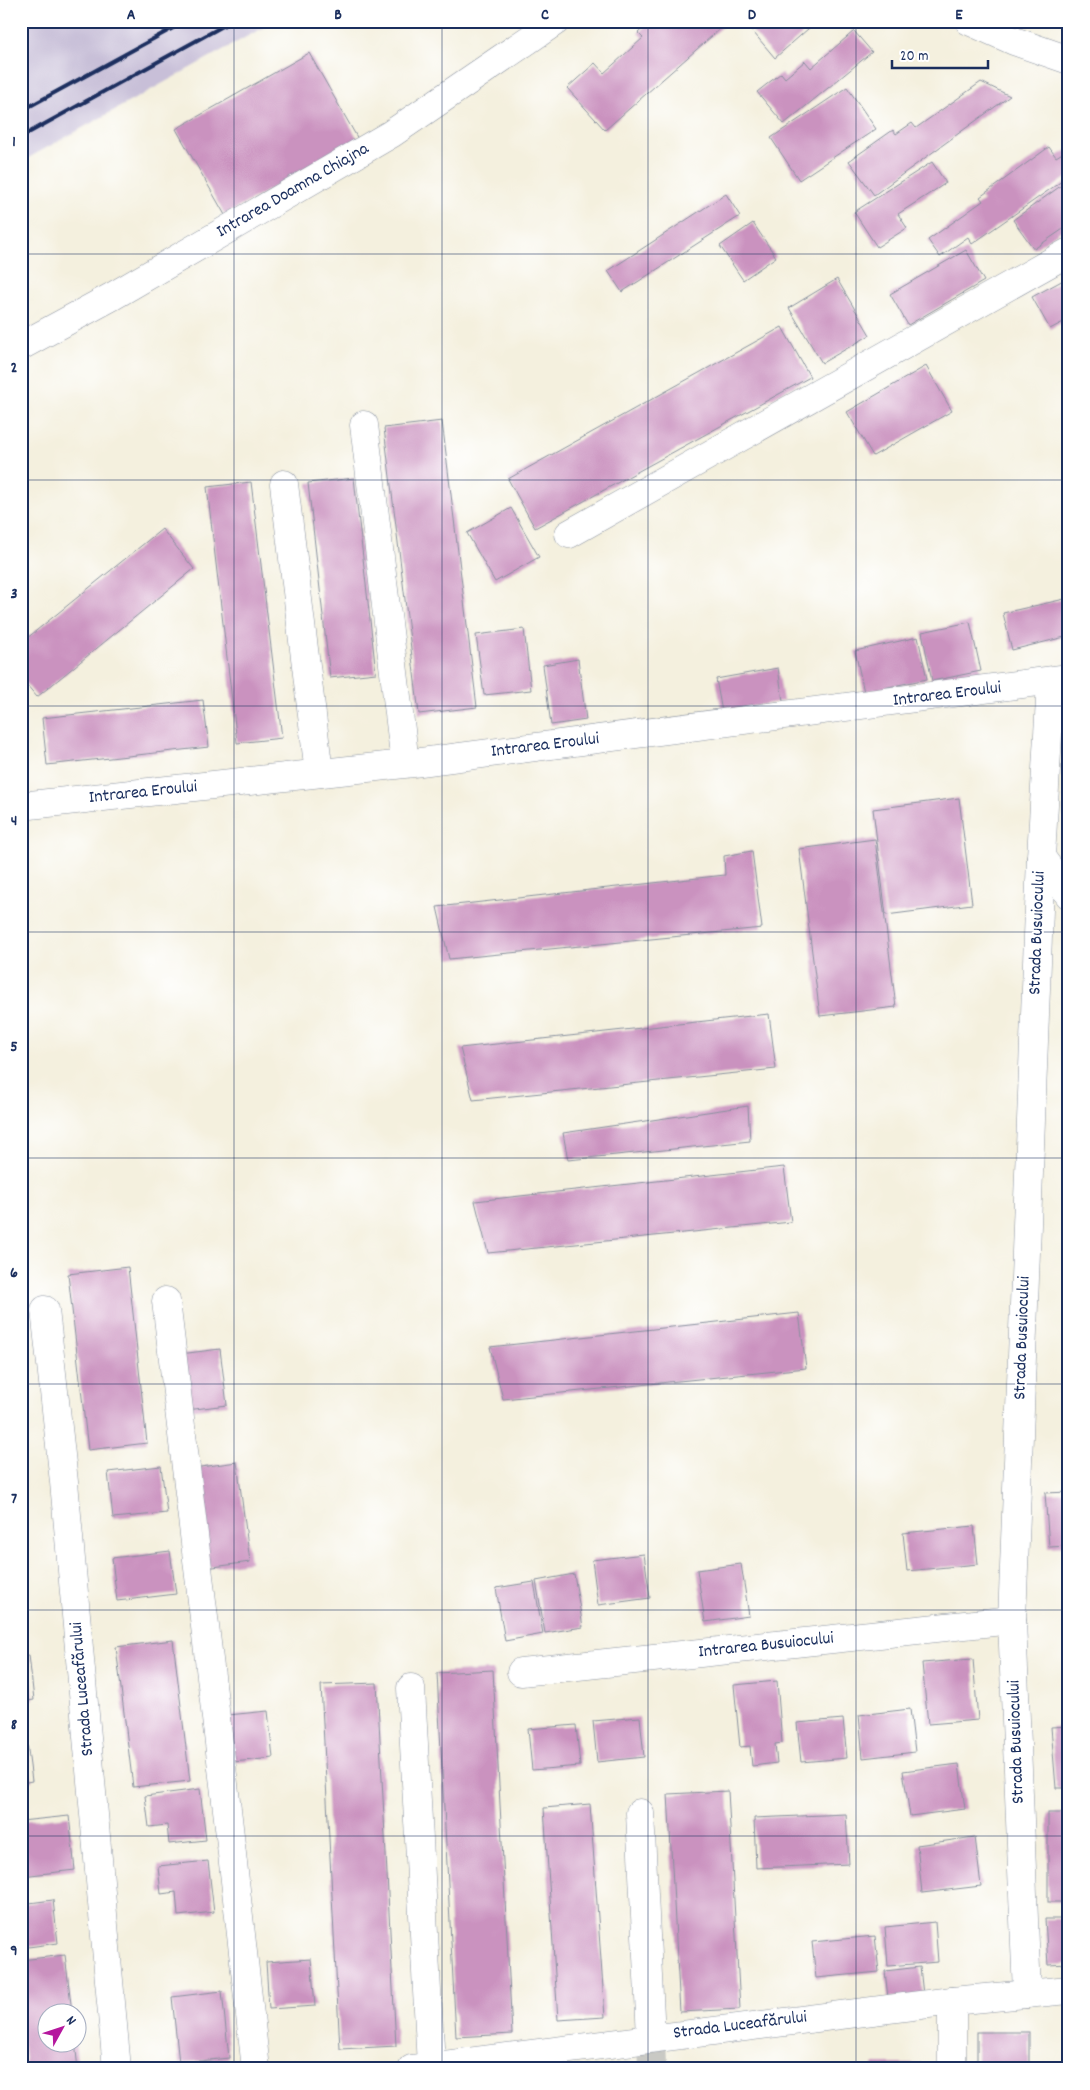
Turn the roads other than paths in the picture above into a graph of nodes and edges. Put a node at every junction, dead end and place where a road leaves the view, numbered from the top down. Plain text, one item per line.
1 (556, 21) edge
2 (969, 21) edge
3 (1069, 60) edge
4 (1069, 252) edge
5 (21, 346) edge
6 (364, 426) dead end
7 (284, 484) dead end
8 (569, 534) dead end
9 (1060, 680) edge
10 (405, 763) junction
11 (319, 773) junction
12 (21, 806) edge
13 (1041, 857) junction
14 (1069, 895) edge
15 (166, 1300) dead end
16 (45, 1310) dead end
17 (1012, 1620) junction
18 (521, 1672) dead end
19 (412, 1688) dead end
20 (640, 1813) dead end
21 (1069, 1990) edge
22 (1027, 1994) junction
23 (952, 2001) junction
24 (651, 2037) junction
25 (422, 2068) edge
26 (117, 2069) edge
27 (256, 2069) edge
28 (952, 2069) edge

1 - 5 street, Intrarea Doamna Chiajna
2 - 3 street
4 - 8 street
6 - 10 street
7 - 11 street
9 - 10 street, Intrarea Eroului
9 - 13 street, Strada Busuiocului
10 - 11 street, Intrarea Eroului
11 - 12 street, Intrarea Eroului
13 - 14 street
13 - 17 street, Strada Busuiocului
15 - 27 street
16 - 26 street, Strada Luceafărului
17 - 18 street, Intrarea Busuiocului
17 - 22 street, Strada Busuiocului
19 - 25 street
20 - 24 street
21 - 22 street, Strada Luceafărului
22 - 23 street, Strada Luceafărului
23 - 24 street, Strada Luceafărului
23 - 28 street
24 - 25 street, Strada Luceafărului

